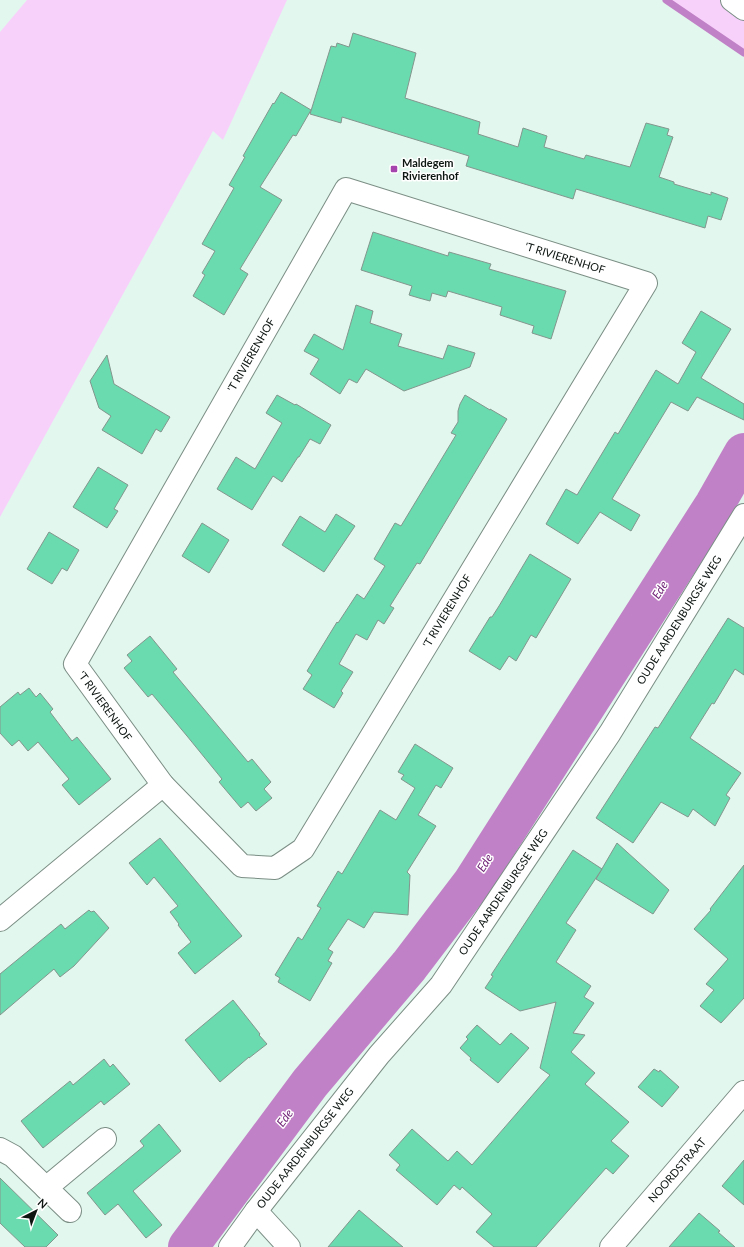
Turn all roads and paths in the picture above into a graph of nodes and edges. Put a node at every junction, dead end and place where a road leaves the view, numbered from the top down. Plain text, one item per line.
1 (732, 0) edge
2 (744, 9) edge
3 (744, 514) edge
4 (163, 785) junction
5 (0, 920) edge
6 (744, 1092) edge
7 (105, 1139) dead end
8 (0, 1149) edge
9 (46, 1188) junction
10 (70, 1211) dead end
11 (256, 1211) junction
12 (230, 1247) edge
13 (289, 1247) edge
14 (611, 1247) edge

1 - 2 street
3 - 11 street, OUDE AARDENBURGSE WEG
4 - 4 street, 'T RIVIERENHOF
4 - 5 street
6 - 14 street, NOORDSTRAAT
7 - 9 street
8 - 9 street
9 - 10 street
11 - 12 street, OUDE AARDENBURGSE WEG
11 - 13 street

